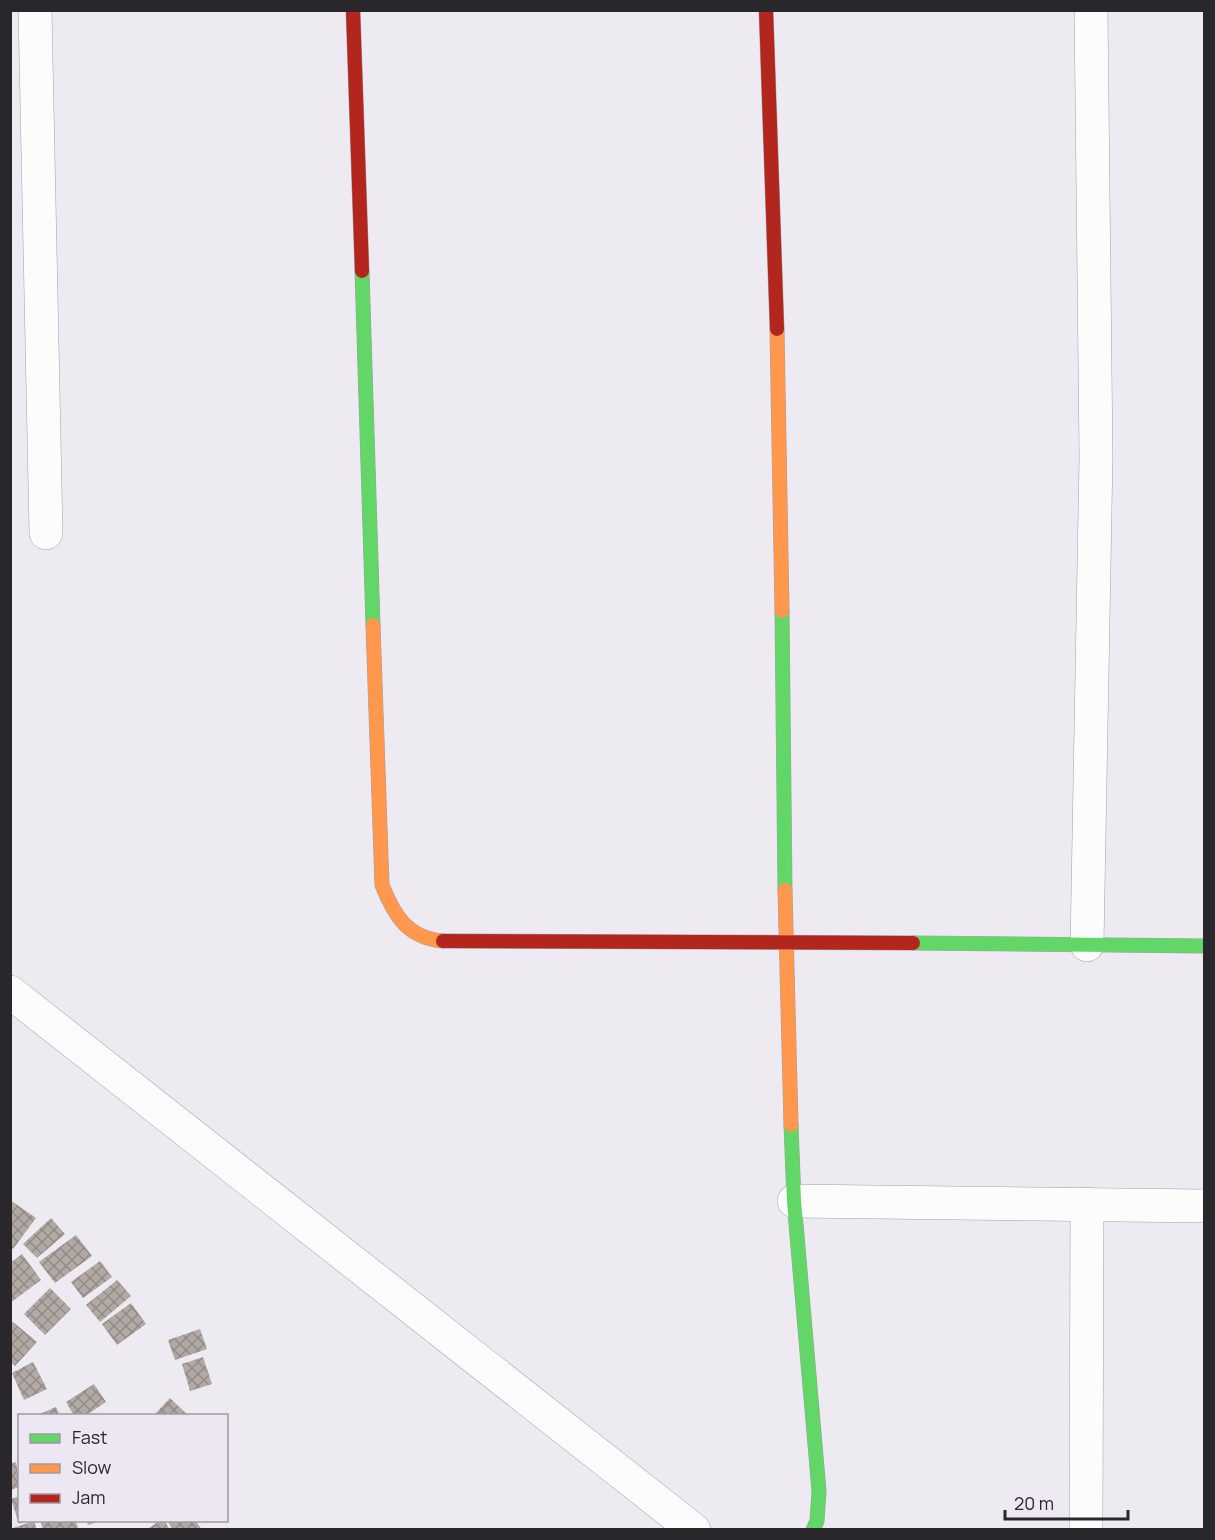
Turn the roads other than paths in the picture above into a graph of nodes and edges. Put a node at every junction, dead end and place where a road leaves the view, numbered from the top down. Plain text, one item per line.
1 (35, 10) edge
2 (353, 10) edge
3 (766, 10) edge
4 (1091, 10) edge
5 (46, 533) dead end
6 (785, 941) junction
7 (1087, 945) junction
8 (1204, 946) edge
9 (10, 992) edge
10 (794, 1201) junction
11 (1087, 1204) junction
12 (1204, 1206) edge
13 (694, 1530) edge
14 (813, 1530) edge
15 (1086, 1530) edge

1 - 5 street
2 - 6 street
3 - 6 street
4 - 7 street
6 - 7 street
6 - 10 street
7 - 8 street
9 - 13 street
10 - 11 street
10 - 14 street
11 - 12 street
11 - 15 street

